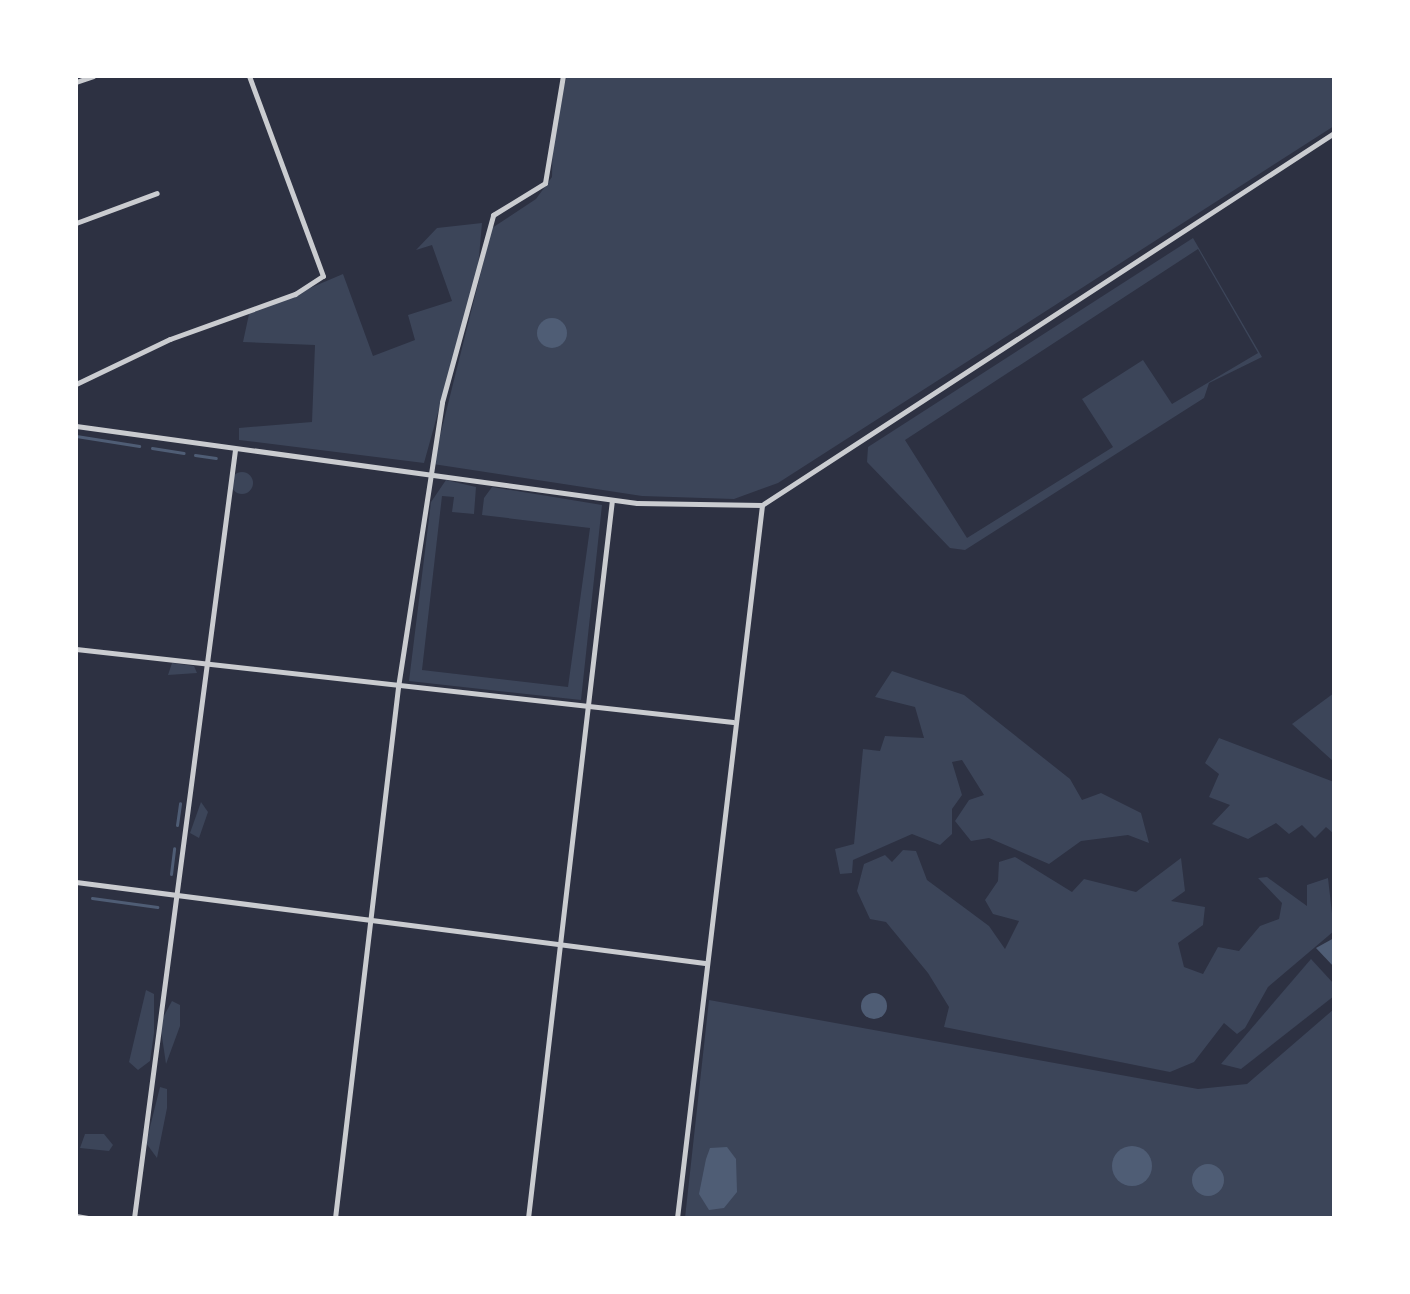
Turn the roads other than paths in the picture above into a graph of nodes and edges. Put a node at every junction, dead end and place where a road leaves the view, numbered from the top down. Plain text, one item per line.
1 (93, 76) edge
2 (249, 76) edge
3 (563, 76) edge
4 (76, 82) edge
5 (1334, 133) edge
6 (157, 193) dead end
7 (76, 223) edge
8 (76, 384) edge
9 (76, 426) edge
10 (235, 450) junction
11 (429, 471) junction
12 (612, 500) junction
13 (762, 505) junction
14 (76, 649) edge
15 (207, 664) junction
16 (398, 687) junction
17 (587, 709) junction
18 (733, 722) junction
19 (76, 882) edge
20 (178, 894) junction
21 (372, 920) junction
22 (560, 942) junction
23 (705, 963) junction
24 (76, 1216) edge
25 (88, 1218) edge
26 (134, 1218) edge
27 (335, 1218) edge
28 (528, 1218) edge
29 (677, 1218) edge

1 - 4 street
2 - 8 street
3 - 11 street
5 - 13 street
6 - 7 street
9 - 10 street
10 - 11 street
10 - 15 street
11 - 12 street
11 - 16 street
12 - 13 street
12 - 17 street
13 - 18 street
14 - 15 street
15 - 16 street
15 - 20 street
16 - 17 street
16 - 21 street
17 - 18 street
17 - 22 street
18 - 23 street
19 - 20 street
20 - 21 street
20 - 26 street
21 - 22 street
21 - 27 street
22 - 23 street
22 - 28 street
23 - 29 street
24 - 25 street

